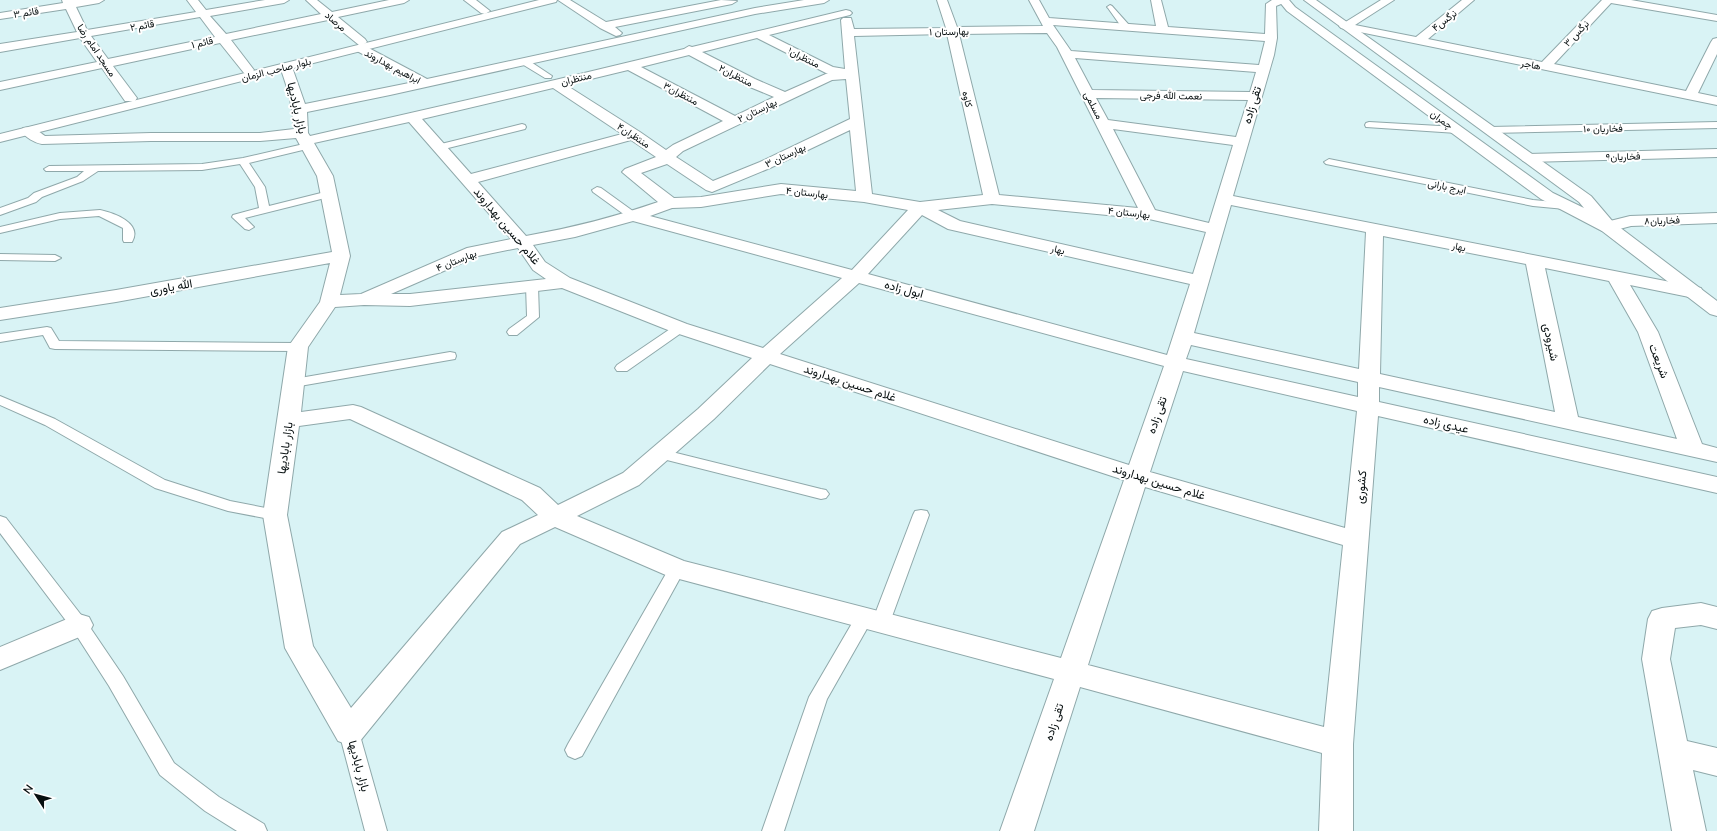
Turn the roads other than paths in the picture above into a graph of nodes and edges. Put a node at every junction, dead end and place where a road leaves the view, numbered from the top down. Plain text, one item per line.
1 (99, 0) edge
2 (192, 0) edge
3 (284, 0) edge
4 (311, 0) edge
5 (404, 0) edge
6 (469, 0) edge
7 (528, 0) edge
8 (552, 0) edge
9 (563, 0) edge
10 (734, 0) edge
11 (824, 0) edge
12 (841, 0) edge
13 (942, 0) edge
14 (1034, 0) edge
15 (1156, 0) edge
16 (1283, 0) edge
17 (1309, 0) edge
18 (1389, 0) edge
19 (1469, 0) edge
20 (1608, 0) edge
21 (1612, 0) edge
22 (1677, 0) edge
23 (68, 2) edge
24 (1110, 7) dead end
25 (1670, 10) junction
26 (485, 11) junction
27 (755, 11) junction
28 (846, 13) junction
29 (204, 14) junction
30 (329, 15) junction
31 (0, 16) edge
32 (1717, 18) edge
33 (1048, 25) junction
34 (604, 26) junction
35 (1345, 26) junction
36 (1126, 27) junction
37 (1163, 30) junction
38 (952, 31) junction
39 (848, 33) junction
40 (756, 34) junction
41 (84, 35) junction
42 (222, 38) junction
43 (1271, 38) junction
44 (626, 39) junction
45 (1418, 41) junction
46 (1717, 42) edge
47 (361, 45) junction
48 (0, 48) edge
49 (689, 50) junction
50 (1068, 54) junction
51 (525, 62) junction
52 (105, 64) junction
53 (282, 65) junction
54 (628, 65) junction
55 (1545, 66) junction
56 (1264, 69) junction
57 (248, 70) junction
58 (852, 74) junction
59 (552, 80) junction
60 (425, 84) junction
61 (0, 86) edge
62 (1088, 94) junction
63 (1255, 96) junction
64 (1690, 96) junction
65 (785, 97) junction
66 (130, 98) junction
67 (1717, 101) edge
68 (300, 109) junction
69 (412, 116) junction
70 (734, 121) junction
71 (857, 121) junction
72 (1103, 124) junction
73 (1368, 125) dead end
74 (1717, 125) edge
75 (522, 127) dead end
76 (0, 130) edge
77 (1457, 130) junction
78 (1490, 130) junction
79 (28, 132) junction
80 (636, 135) junction
81 (0, 138) edge
82 (305, 140) junction
83 (1241, 142) junction
84 (440, 147) junction
85 (1717, 153) edge
86 (666, 156) junction
87 (1528, 158) junction
88 (243, 161) junction
89 (1329, 162) dead end
90 (96, 168) junction
91 (49, 169) dead end
92 (469, 180) junction
93 (712, 187) joint
94 (597, 190) dead end
95 (329, 194) junction
96 (864, 197) junction
97 (992, 199) junction
98 (1224, 199) junction
99 (670, 203) junction
100 (1565, 206) junction
101 (920, 207) junction
102 (265, 210) junction
103 (0, 212) edge
104 (1148, 214) junction
105 (633, 216) junction
106 (1717, 218) edge
107 (249, 227) dead end
108 (1608, 227) junction
109 (1215, 229) junction
110 (1375, 229) junction
111 (0, 230) edge
112 (128, 240) dead end
113 (522, 242) junction
114 (341, 256) junction
115 (0, 257) edge
116 (55, 258) dead end
117 (1534, 260) junction
118 (856, 276) junction
119 (1616, 277) junction
120 (1199, 281) junction
121 (564, 282) junction
122 (532, 286) junction
123 (1694, 292) junction
124 (364, 299) junction
125 (329, 302) junction
126 (1717, 310) edge
127 (0, 314) edge
128 (680, 328) junction
129 (513, 332) dead end
130 (1183, 337) junction
131 (0, 338) edge
132 (298, 347) junction
133 (450, 356) dead end
134 (766, 356) junction
135 (1175, 363) junction
136 (622, 368) dead end
137 (1369, 378) junction
138 (294, 383) junction
139 (0, 400) edge
140 (1368, 406) junction
141 (289, 421) junction
142 (1568, 422) junction
143 (1693, 450) junction
144 (660, 454) junction
145 (1717, 456) edge
146 (1136, 476) junction
147 (1717, 485) edge
148 (821, 494) dead end
149 (275, 515) junction
150 (921, 515) dead end
151 (556, 517) junction
152 (0, 522) edge
153 (1356, 540) junction
154 (677, 569) junction
155 (1717, 618) edge
156 (873, 620) junction
157 (79, 624) junction
158 (0, 659) edge
159 (1070, 672) junction
160 (349, 732) junction
161 (1338, 744) junction
162 (575, 750) dead end
163 (1674, 752) junction
164 (1717, 762) edge
165 (256, 831) edge
166 (376, 831) edge
167 (773, 831) edge
168 (1017, 831) edge
169 (1336, 831) edge
170 (1688, 831) edge

1 - 23 street, قائم ۳
2 - 29 street
3 - 29 street, قائم ۲
4 - 30 street, مرصاد
5 - 30 street, قائم ۱
6 - 26 street
7 - 26 street, بلوار صاحب الزمان
8 - 47 street, بلوار صاحب الزمان
9 - 34 street
10 - 27 street
10 - 34 street
11 - 27 street
12 - 28 street
13 - 38 street, کاوه
14 - 33 street, مسلمی
15 - 37 street
16 - 43 street, تقی زاده
16 - 77 street, چمران
17 - 35 street, چمران
18 - 35 street
19 - 45 street, نرگس۴
20 - 55 street, نرگس ۳
21 - 25 street
22 - 25 street
23 - 31 street, قائم ۳
23 - 41 street, مسجد امام رضا
24 - 36 lane
25 - 32 street
26 - 47 street, بلوار صاحب الزمان
27 - 44 street
28 - 39 street
28 - 40 street, منتظران
29 - 41 street, قائم ۲
29 - 42 street
30 - 42 street, قائم ۱
30 - 47 street, مرصاد
33 - 36 street, بهارستان ۱
33 - 38 street, بهارستان ۱
33 - 50 street, مسلمی
34 - 44 street
35 - 45 street, هاجر
35 - 78 street, چمران
36 - 37 street, بهارستان ۱
37 - 43 street, بهارستان ۱
38 - 39 street, بهارستان ۱
38 - 97 street, کاوه
39 - 58 street
40 - 49 street, منتظران
40 - 58 street, منتظران۱
41 - 48 street, قائم ۲
41 - 52 street, مسجد امام رضا
42 - 52 street, قائم ۱
42 - 57 street
43 - 56 street, تقی زاده
44 - 51 street
45 - 55 street, هاجر
46 - 64 street
47 - 53 street, بلوار صاحب الزمان
47 - 60 street, ابراهیم بهداروند
49 - 54 street, منتظران
49 - 65 street, منتظران۲
50 - 56 street
50 - 62 street, مسلمی
51 - 59 lane
51 - 60 street
52 - 61 street, قائم ۱
52 - 66 street, مسجد امام رضا
53 - 57 street, بلوار صاحب الزمان
53 - 68 street, بازار بابادیها
53 - 79 street, بلوار صاحب الزمان
54 - 59 street, منتظران
54 - 70 street, منتظران۳
55 - 64 street, هاجر
56 - 63 street, تقی زاده
57 - 66 street, بلوار صاحب الزمان
58 - 65 street, بهارستان ۲
58 - 71 street
59 - 69 street, منتظران
59 - 80 street, منتظران۴
60 - 68 street
62 - 63 street, نعمت الله فرجی
62 - 72 street, مسلمی
63 - 83 street, تقی زاده
64 - 67 street, هاجر
65 - 70 street, بهارستان ۲
66 - 76 street, بلوار صاحب الزمان
68 - 82 street, بازار بابادیها
69 - 82 street, منتظران
69 - 84 street, غلام حسین بهداروند
70 - 86 street, بهارستان ۲
71 - 93 street, بهارستان ۳
71 - 96 street
72 - 83 street
72 - 104 street, مسلمی
73 - 77 lane
74 - 78 lane, فخاریان ۱۰
75 - 84 lane
77 - 100 street, چمران
78 - 87 street, چمران
79 - 81 street, بلوار صاحب الزمان
79 - 82 street, منتظران
80 - 86 street, منتظران۴
80 - 92 street
82 - 88 lane
82 - 95 street, بازار بابادیها
83 - 98 street, تقی زاده
84 - 92 street, غلام حسین بهداروند
85 - 87 street, فخاریان۹
86 - 93 street, منتظران۴
86 - 99 street, بهارستان ۲
87 - 108 street, چمران
88 - 90 lane
88 - 102 lane
89 - 100 lane, ایرج بارانی
90 - 91 lane
90 - 103 lane
92 - 113 street, غلام حسین بهداروند
94 - 105 lane
95 - 102 lane
95 - 114 street, بازار بابادیها
96 - 99 street, بهارستان ۴
96 - 101 street, بهارستان ۴
97 - 101 street, بهارستان ۴
97 - 104 street, بهارستان ۴
98 - 109 street, تقی زاده
98 - 110 street, بهار
99 - 105 street, بهارستان ۴
100 - 108 street, چمران
101 - 118 street
101 - 120 street, بهار
102 - 107 lane
104 - 109 street, بهارستان ۴
105 - 113 street, بهارستان ۴
105 - 118 street, ابول زاده
106 - 108 street, فخاریان۸
108 - 123 street, چمران
109 - 120 street, تقی زاده
110 - 117 street, بهار
110 - 137 street, کشوری
111 - 112 lane
113 - 121 street, غلام حسین بهداروند
113 - 124 street, بهارستان ۴
114 - 125 street, بازار بابادیها
114 - 127 street, الله یاوری
115 - 116 lane
117 - 119 street, بهار
117 - 142 street, شیرودی
118 - 134 street
118 - 135 street, ابول زاده
119 - 123 street, بهار
119 - 143 street, شریعت
120 - 130 street, تقی زاده
121 - 122 street
121 - 128 street, غلام حسین بهداروند
122 - 124 street
122 - 129 lane
123 - 126 street, چمران
124 - 125 street
125 - 132 street, بازار بابادیها
128 - 134 street, غلام حسین بهداروند
128 - 136 lane
130 - 135 street, تقی زاده
130 - 137 street
131 - 132 lane
132 - 138 street, بازار بابادیها
133 - 138 lane
134 - 144 street
134 - 146 street, غلام حسین بهداروند
135 - 140 street, عیدی زاده
135 - 146 street, تقی زاده
137 - 140 street, کشوری
137 - 142 street
138 - 141 street, بازار بابادیها
139 - 149 lane
140 - 147 street, عیدی زاده
140 - 153 street, کشوری
141 - 149 street, بازار بابادیها
141 - 151 street
142 - 143 street
143 - 145 street
144 - 148 lane
144 - 151 street
146 - 153 street, غلام حسین بهداروند
146 - 159 street, تقی زاده
149 - 160 street, بازار بابادیها
150 - 156 lane
151 - 154 street
151 - 160 street
152 - 157 lane
153 - 161 street, کشوری
154 - 156 street
154 - 162 lane
155 - 163 street
156 - 159 street
156 - 167 lane
157 - 158 street
157 - 165 lane
159 - 161 street
159 - 168 street, تقی زاده
160 - 166 lane, بازار بابادیها
161 - 169 street, کشوری
163 - 164 street
163 - 170 street

